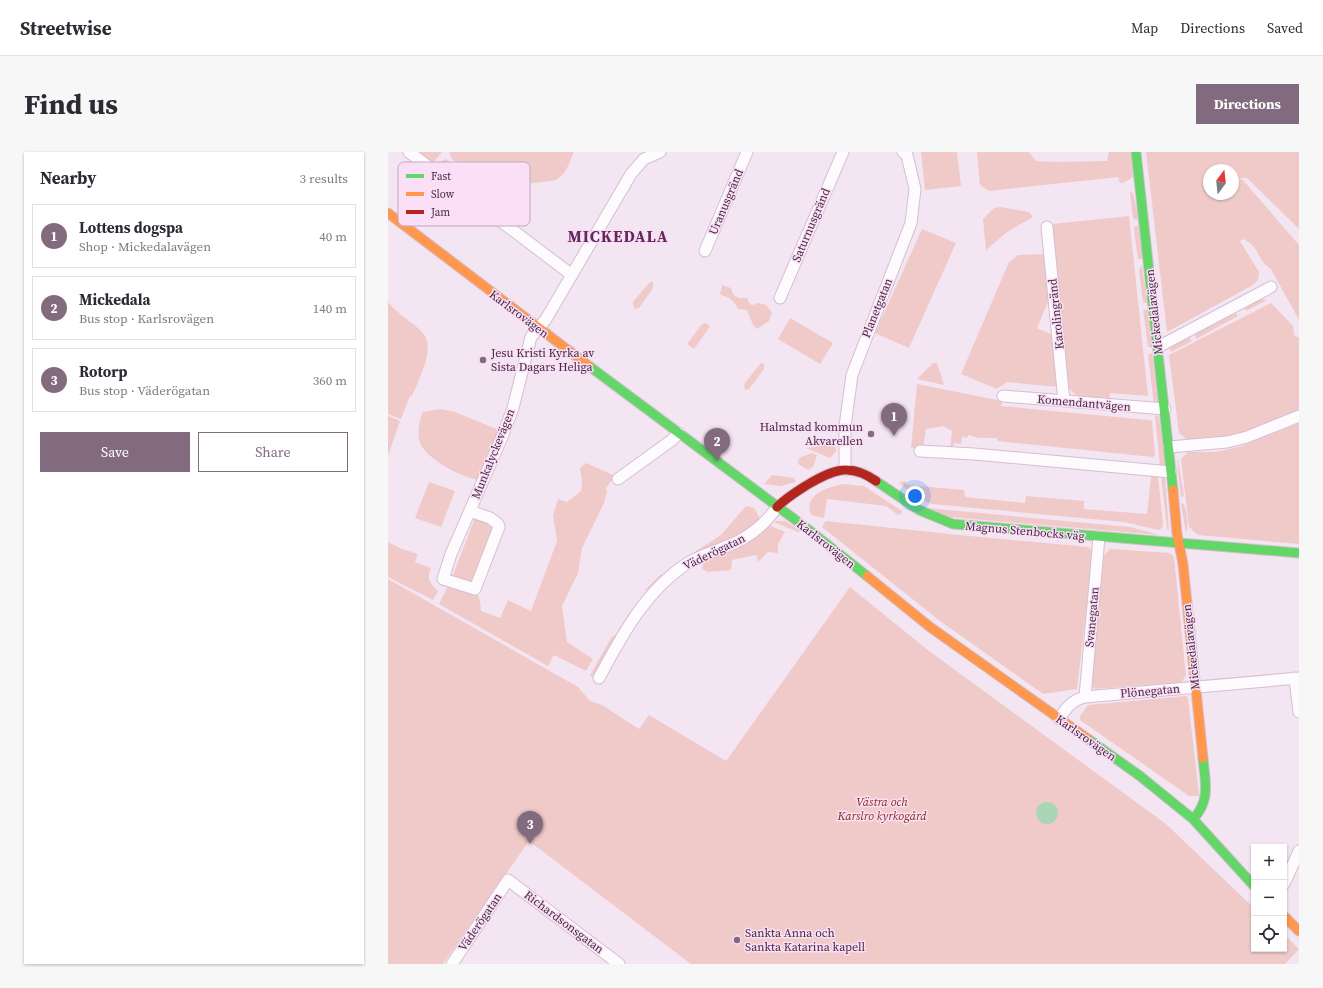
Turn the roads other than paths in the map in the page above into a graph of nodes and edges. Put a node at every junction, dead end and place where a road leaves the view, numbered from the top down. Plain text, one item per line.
1 (409, 152) edge
2 (660, 152) edge
3 (747, 152) edge
4 (843, 152) edge
5 (1136, 152) edge
6 (906, 153) edge
7 (643, 156) edge
8 (422, 162) edge
9 (388, 213) edge
10 (398, 221) edge
11 (405, 226) edge
12 (507, 226) edge
13 (1047, 227) dead end
14 (705, 251) dead end
15 (572, 275) junction
16 (1271, 287) dead end
17 (780, 298) dead end
18 (539, 329) junction
19 (1158, 347) junction
20 (1003, 396) dead end
21 (1064, 401) junction
22 (1165, 409) junction
23 (1299, 416) edge
24 (679, 432) junction
25 (1169, 447) junction
26 (920, 451) dead end
27 (845, 470) junction
28 (1171, 472) junction
29 (618, 479) dead end
30 (777, 507) junction
31 (470, 511) junction
32 (1099, 537) junction
33 (1180, 544) junction
34 (1299, 553) edge
35 (599, 678) dead end
36 (1297, 678) edge
37 (1195, 688) junction
38 (1085, 697) junction
39 (1299, 712) edge
40 (1058, 718) junction
41 (1193, 819) junction
42 (1299, 851) edge
43 (508, 880) joint
44 (1286, 880) edge
45 (1251, 883) edge
46 (1287, 919) edge
47 (1299, 931) edge
48 (452, 964) edge
49 (619, 964) edge

1 - 8 street
2 - 7 street
3 - 14 street, Uranusgränd
4 - 17 street, Saturnusgränd
5 - 19 street, Mickedalavägen
6 - 27 street, Planetgatan
7 - 15 street
9 - 10 street, Karlsrovägen
11 - 18 street, Karlsrovägen
12 - 15 street
13 - 21 street, Karolingränd
15 - 18 street
16 - 19 street
18 - 24 street, Karlsrovägen
18 - 31 street, Munkalyckevägen
19 - 22 street, Mickedalavägen
20 - 21 street, Komendantvägen
21 - 22 street, Komendantvägen
22 - 25 street, Mickedalavägen
23 - 25 street
24 - 29 street
24 - 30 street, Karlsrovägen
25 - 28 street, Mickedalavägen
26 - 28 street
27 - 30 street, Magnus Stenbocks väg
27 - 32 street, Magnus Stenbocks väg
28 - 33 street, Mickedalavägen
30 - 35 street, Väderögatan
30 - 40 street, Karlsrovägen
31 - 31 street, Munkalyckevägen
32 - 33 street, Magnus Stenbocks väg
32 - 38 street, Svanegatan
33 - 34 street, Magnus Stenbocks väg
33 - 37 street, Mickedalavägen
36 - 37 street, Plönegatan
36 - 39 street
37 - 38 street, Plönegatan
37 - 41 street, Mickedalavägen
38 - 40 street, Plönegatan
40 - 41 street, Karlsrovägen
41 - 45 street, Karlsrovägen
42 - 44 street
43 - 48 street, Väderögatan
43 - 49 street, Richardsonsgatan
46 - 47 street

